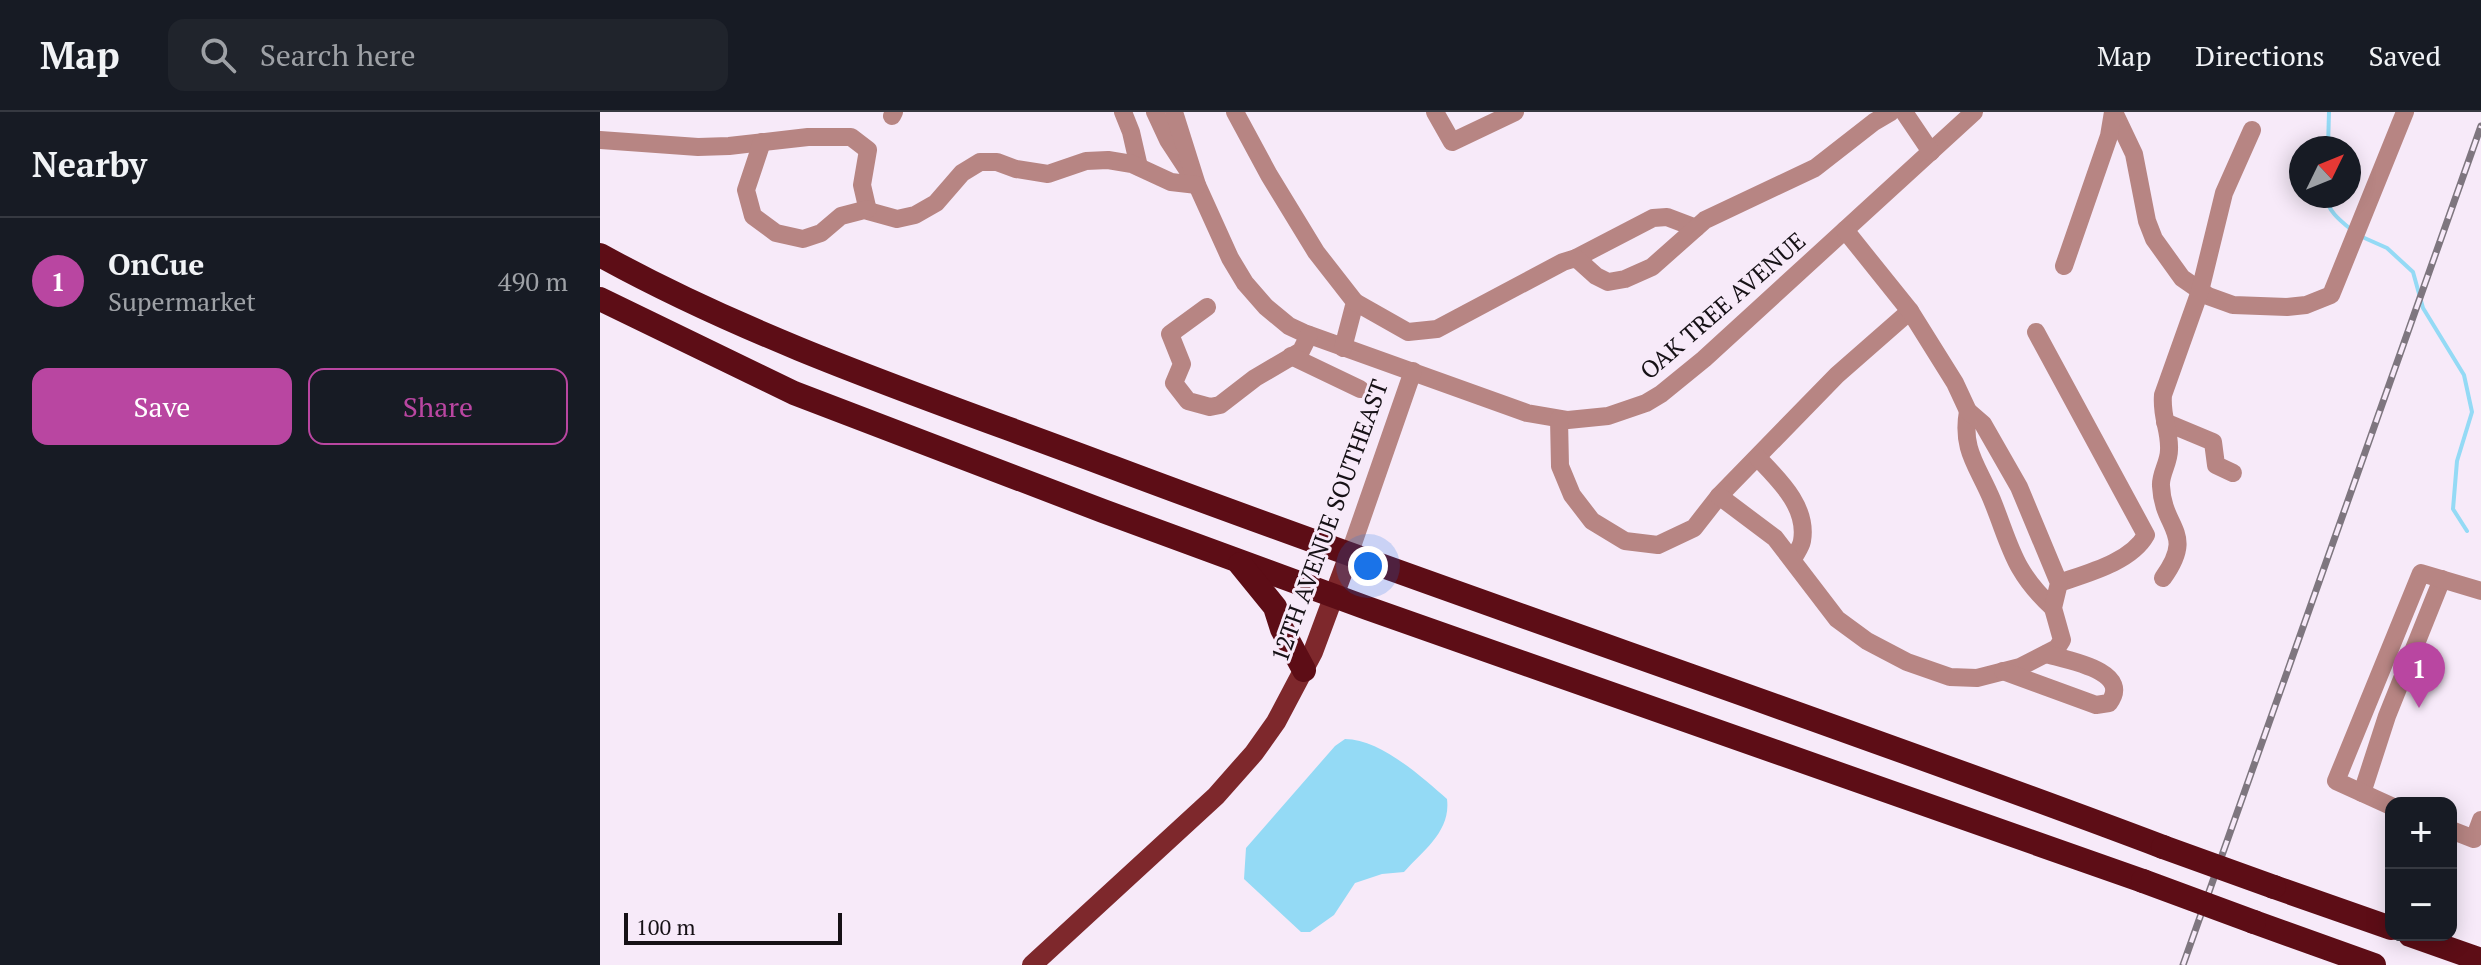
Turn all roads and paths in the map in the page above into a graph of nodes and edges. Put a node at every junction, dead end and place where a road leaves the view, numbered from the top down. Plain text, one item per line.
1 (1123, 112) edge
2 (1155, 112) edge
3 (1174, 112) edge
4 (1235, 112) edge
5 (1435, 112) edge
6 (1515, 112) edge
7 (1891, 112) edge
8 (1904, 112) edge
9 (1974, 112) edge
10 (2113, 112) edge
11 (2405, 112) edge
12 (2252, 130) dead end
13 (600, 140) edge
14 (762, 142) junction
15 (1931, 152) junction
16 (1139, 167) junction
17 (1197, 185) junction
18 (868, 209) junction
19 (1696, 228) junction
20 (1845, 230) junction
21 (600, 255) edge
22 (1576, 258) junction
23 (2064, 266) dead end
24 (2200, 291) junction
25 (600, 299) edge
26 (1355, 302) junction
27 (1207, 307) dead end
28 (1910, 311) junction
29 (2036, 332) dead end
30 (1309, 335) junction
31 (1343, 348) junction
32 (1291, 356) junction
33 (1413, 371) junction
34 (1360, 389) dead end
35 (1968, 411) junction
36 (1559, 419) junction
37 (2165, 422) junction
38 (1758, 458) junction
39 (2233, 473) dead end
40 (1719, 496) junction
41 (1349, 555) junction
42 (1235, 559) junction
43 (1793, 559) junction
44 (2163, 578) dead end
45 (2442, 579) junction
46 (2059, 583) junction
47 (2481, 591) edge
48 (1334, 596) junction
49 (2053, 608) junction
50 (2046, 654) junction
51 (1304, 670) junction
52 (2003, 671) junction
53 (2362, 793) junction
54 (2385, 803) edge
55 (2481, 820) edge
56 (2457, 832) edge
57 (2477, 840) edge
58 (2385, 926) edge
59 (2427, 941) edge
60 (2481, 960) edge
61 (1032, 965) edge
62 (2374, 965) edge

1 - 16 street
2 - 17 street
3 - 17 street
4 - 26 street
5 - 6 street
7 - 19 street
8 - 15 street
9 - 15 street, OAK TREE AVENUE
10 - 23 street
10 - 24 street
11 - 24 street
12 - 24 street
13 - 14 street
14 - 18 street
14 - 18 street
15 - 20 street, OAK TREE AVENUE
16 - 17 street
16 - 18 street
17 - 30 street, OAK TREE AVENUE
19 - 22 street
19 - 22 street
20 - 28 street
20 - 36 street, OAK TREE AVENUE
21 - 41 highway
22 - 26 street
24 - 37 street
25 - 42 highway
26 - 31 street
27 - 32 street
28 - 35 street
28 - 38 street
29 - 46 street
30 - 31 street, OAK TREE AVENUE
30 - 32 street
31 - 33 street, OAK TREE AVENUE
32 - 34 street
33 - 36 street, OAK TREE AVENUE
33 - 41 street, 12TH AVENUE SOUTHEAST
35 - 46 street
35 - 49 street
36 - 40 street
37 - 39 street
37 - 44 street
38 - 40 street
38 - 43 street
40 - 43 street
41 - 48 main road, 12TH AVENUE SOUTHEAST
41 - 58 highway, bridge
42 - 48 highway
42 - 51 highway
43 - 52 street
45 - 47 street
45 - 53 street
45 - 53 street
46 - 49 street
48 - 51 main road, 12TH AVENUE SOUTHEAST
48 - 62 highway, bridge
49 - 50 street
50 - 52 street
50 - 52 street
51 - 61 main road, 12TH AVENUE SOUTHEAST
53 - 54 street
55 - 57 street
56 - 57 street
59 - 60 highway

